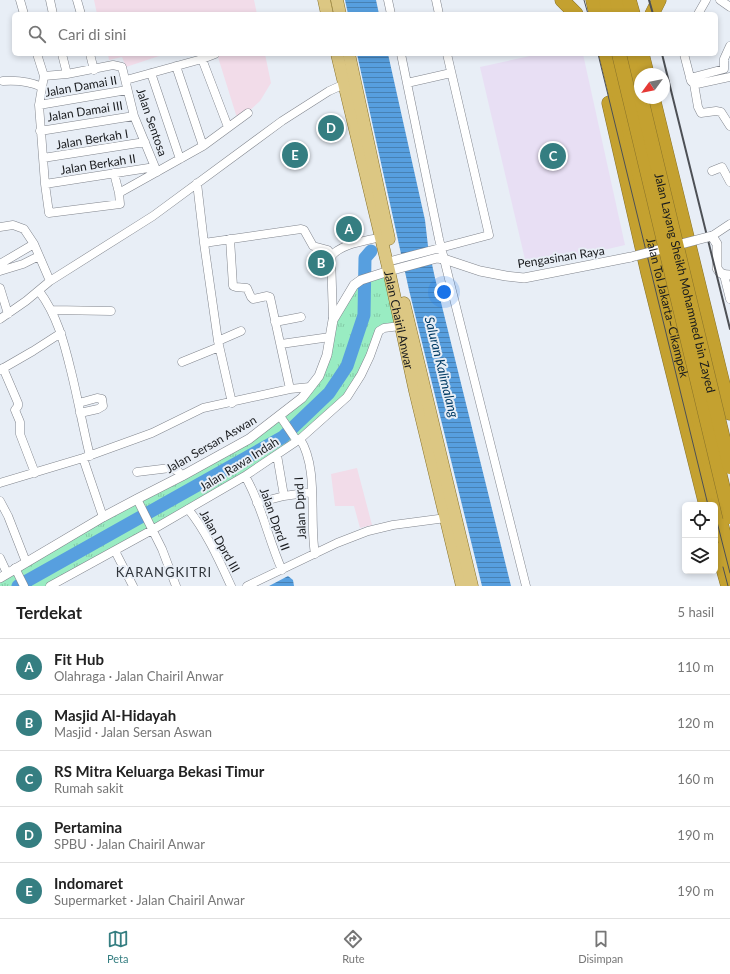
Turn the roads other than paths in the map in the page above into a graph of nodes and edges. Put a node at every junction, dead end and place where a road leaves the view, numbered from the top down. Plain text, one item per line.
1 (20, 0) edge
2 (50, 0) edge
3 (77, 0) edge
4 (324, 0) edge
5 (337, 0) edge
6 (388, 0) edge
7 (436, 0) edge
8 (562, 0) edge
9 (593, 0) edge
10 (606, 0) edge
11 (617, 0) edge
12 (629, 0) edge
13 (659, 0) edge
14 (706, 0) edge
15 (720, 0) edge
16 (730, 7) edge
17 (23, 12) edge
18 (53, 12) edge
19 (80, 12) edge
20 (327, 12) edge
21 (340, 12) edge
22 (391, 12) edge
23 (439, 12) edge
24 (574, 12) edge
25 (596, 12) edge
26 (609, 12) edge
27 (620, 12) edge
28 (632, 12) edge
29 (653, 12) edge
30 (699, 12) edge
31 (730, 46) edge
32 (38, 56) edge
33 (62, 56) edge
34 (90, 56) edge
35 (210, 56) edge
36 (338, 56) edge
37 (349, 56) edge
38 (401, 56) edge
39 (447, 56) edge
40 (596, 56) edge
41 (606, 56) edge
42 (619, 56) edge
43 (630, 56) edge
44 (643, 56) edge
45 (647, 56) edge
46 (685, 56) edge
47 (202, 59) junction
48 (176, 66) junction
49 (646, 68) edge
50 (647, 68) edge
51 (94, 70) junction
52 (634, 71) edge
53 (151, 73) junction
54 (451, 73) junction
55 (67, 74) junction
56 (44, 76) junction
57 (730, 77) edge
58 (126, 80) junction
59 (3, 81) dead end
60 (692, 81) junction
61 (350, 82) junction
62 (407, 83) junction
63 (42, 87) junction
64 (127, 90) junction
65 (642, 104) edge
66 (654, 104) edge
67 (38, 105) junction
68 (248, 113) dead end
69 (134, 116) junction
70 (730, 126) edge
71 (228, 127) junction
72 (40, 131) junction
73 (145, 142) junction
74 (203, 146) junction
75 (43, 158) junction
76 (180, 159) junction
77 (156, 170) junction
78 (712, 171) dead end
79 (114, 173) junction
80 (730, 182) edge
81 (197, 183) junction
82 (45, 184) junction
83 (118, 193) junction
84 (730, 224) edge
85 (0, 227) edge
86 (381, 237) junction
87 (710, 237) junction
88 (230, 239) junction
89 (204, 243) junction
90 (34, 244) junction
91 (441, 248) junction
92 (39, 256) junction
93 (331, 257) junction
94 (441, 259) junction
95 (0, 264) edge
96 (392, 266) junction
97 (0, 272) edge
98 (727, 275) edge
99 (50, 281) junction
100 (0, 288) edge
101 (39, 291) junction
102 (333, 298) junction
103 (346, 298) junction
104 (730, 299) edge
105 (52, 310) junction
106 (111, 311) dead end
107 (8, 314) junction
108 (301, 317) dead end
109 (0, 319) edge
110 (333, 320) junction
111 (275, 322) junction
112 (400, 326) junction
113 (241, 331) dead end
114 (61, 333) junction
115 (330, 337) junction
116 (219, 344) junction
117 (280, 344) junction
118 (182, 362) dead end
119 (2, 369) edge
120 (310, 387) junction
121 (290, 389) junction
122 (420, 390) junction
123 (232, 402) junction
124 (79, 404) junction
125 (80, 413) junction
126 (730, 413) edge
127 (282, 419) junction
128 (297, 438) junction
129 (277, 455) junction
130 (86, 457) junction
131 (730, 467) edge
132 (137, 472) dead end
133 (35, 473) junction
134 (182, 476) junction
135 (245, 476) junction
136 (0, 483) edge
137 (312, 492) junction
138 (284, 496) junction
139 (137, 499) junction
140 (0, 501) edge
141 (705, 502) edge
142 (257, 503) junction
143 (188, 509) junction
144 (104, 517) junction
145 (450, 517) junction
146 (730, 517) edge
147 (151, 526) junction
148 (715, 538) edge
149 (115, 551) junction
150 (315, 554) junction
151 (0, 558) edge
152 (730, 560) edge
153 (26, 562) junction
154 (282, 570) junction
155 (7, 573) edge
156 (66, 577) junction
157 (24, 586) edge
158 (50, 586) edge
159 (70, 586) edge
160 (133, 586) edge
161 (176, 586) edge
162 (231, 586) edge
163 (247, 586) edge
164 (462, 586) edge
165 (472, 586) edge
166 (526, 586) edge
167 (728, 586) edge

1 - 17 street
2 - 18 street
3 - 19 street
4 - 20 main road
5 - 21 main road
6 - 22 street
7 - 23 street
8 - 24 highway
9 - 25 highway
10 - 26 highway
11 - 27 highway
12 - 28 highway
13 - 29 highway
14 - 30 street
15 - 16 street
31 - 60 street
32 - 56 street
33 - 55 street
34 - 51 street
35 - 47 street
36 - 61 main road, Jalan Chairil Anwar
37 - 61 main road, Jalan Chairil Anwar
38 - 62 street
39 - 54 street
40 - 141 highway
41 - 152 highway, Jalan Tol Jakarta–Cikampek
42 - 146 highway, Jalan Layang Sheikh Mohammed bin Zayed, bridge
43 - 52 highway, Jalan Layang Sheikh Mohammed bin Zayed
44 - 49 highway
45 - 50 highway
46 - 60 street
47 - 48 street
47 - 71 street
48 - 53 street
48 - 74 street
51 - 55 street
51 - 58 street
53 - 58 street
53 - 76 street
54 - 62 street
54 - 91 street
55 - 56 street
56 - 63 street
57 - 60 street
58 - 64 street, Jalan Sentosa
59 - 63 street
60 - 70 street
61 - 81 street
61 - 86 main road, Jalan Chairil Anwar
61 - 96 main road, Jalan Chairil Anwar
62 - 91 street
63 - 67 street
64 - 67 street, Jalan Damai II
64 - 69 street, Jalan Sentosa
65 - 131 highway, Jalan Layang Sheikh Mohammed bin Zayed, bridge
66 - 126 highway
67 - 72 street
68 - 71 street
69 - 72 street, Jalan Damai III
69 - 73 street, Jalan Sentosa
71 - 74 street
72 - 75 street
73 - 75 street, Jalan Berkah I
73 - 77 street, Jalan Sentosa
74 - 76 street
75 - 82 street
76 - 77 street
77 - 79 street, Jalan Berkah II
77 - 83 street
78 - 80 street
79 - 82 street, Jalan Berkah II
79 - 83 street
81 - 89 street
81 - 99 street
82 - 83 street
84 - 87 street
85 - 90 street
86 - 93 street
86 - 96 main road, Jalan Chairil Anwar
87 - 94 street, Pengasinan Raya, bridge
87 - 98 street
88 - 89 street
88 - 93 street
88 - 111 street
89 - 116 street
90 - 92 street
90 - 95 street
91 - 94 street
91 - 96 street
92 - 97 street
92 - 99 street
93 - 102 street
94 - 96 street
94 - 166 street
96 - 103 street, Jalan Sersan Aswan
96 - 112 main road, Jalan Chairil Anwar
96 - 122 main road, Jalan Chairil Anwar
98 - 104 street
99 - 101 street
100 - 107 street
101 - 105 street
101 - 107 street
102 - 103 street
102 - 110 street
103 - 110 street, Jalan Sersan Aswan
105 - 106 street
105 - 114 street
107 - 109 street
108 - 111 street
110 - 115 street, Jalan Sersan Aswan
111 - 117 street
112 - 122 main road, Jalan Chairil Anwar
112 - 128 street, Jalan Rawa Indah
113 - 116 street
114 - 119 street
114 - 124 street
115 - 117 street
115 - 120 street, Jalan Sersan Aswan
116 - 118 street
116 - 123 street
117 - 121 street
119 - 133 street
120 - 121 street
120 - 127 street, Jalan Sersan Aswan
121 - 123 street
122 - 145 main road, Jalan Chairil Anwar
123 - 130 street
124 - 125 street
124 - 125 street
125 - 130 street
127 - 128 street, Jalan Dprd I
127 - 134 street, Jalan Sersan Aswan
128 - 129 street, Jalan Rawa Indah
128 - 137 street, Jalan Dprd I
129 - 135 street, Jalan Rawa Indah
129 - 138 street
130 - 133 street
130 - 144 street
132 - 134 street
133 - 136 street
134 - 139 street, Jalan Sersan Aswan
135 - 142 street, Jalan Dprd II
135 - 143 street, Jalan Rawa Indah
137 - 138 street
137 - 150 street, Jalan Dprd I
138 - 142 street
139 - 144 street, Jalan Sersan Aswan
139 - 147 street
140 - 153 street
142 - 154 street, Jalan Dprd II
143 - 147 street, Jalan Rawa Indah
143 - 162 street, Jalan Dprd III
144 - 153 street, Jalan Sersan Aswan
145 - 150 street
145 - 164 main road, Jalan Chairil Anwar
145 - 165 main road, Jalan Chairil Anwar
147 - 149 street, Jalan Rawa Indah
147 - 161 street
148 - 167 highway
149 - 156 street, Jalan Rawa Indah
149 - 160 street
150 - 154 street
151 - 155 street
153 - 155 street, Jalan Sersan Aswan
154 - 163 street
155 - 157 street
156 - 158 street, Jalan Rawa Indah
156 - 159 street

